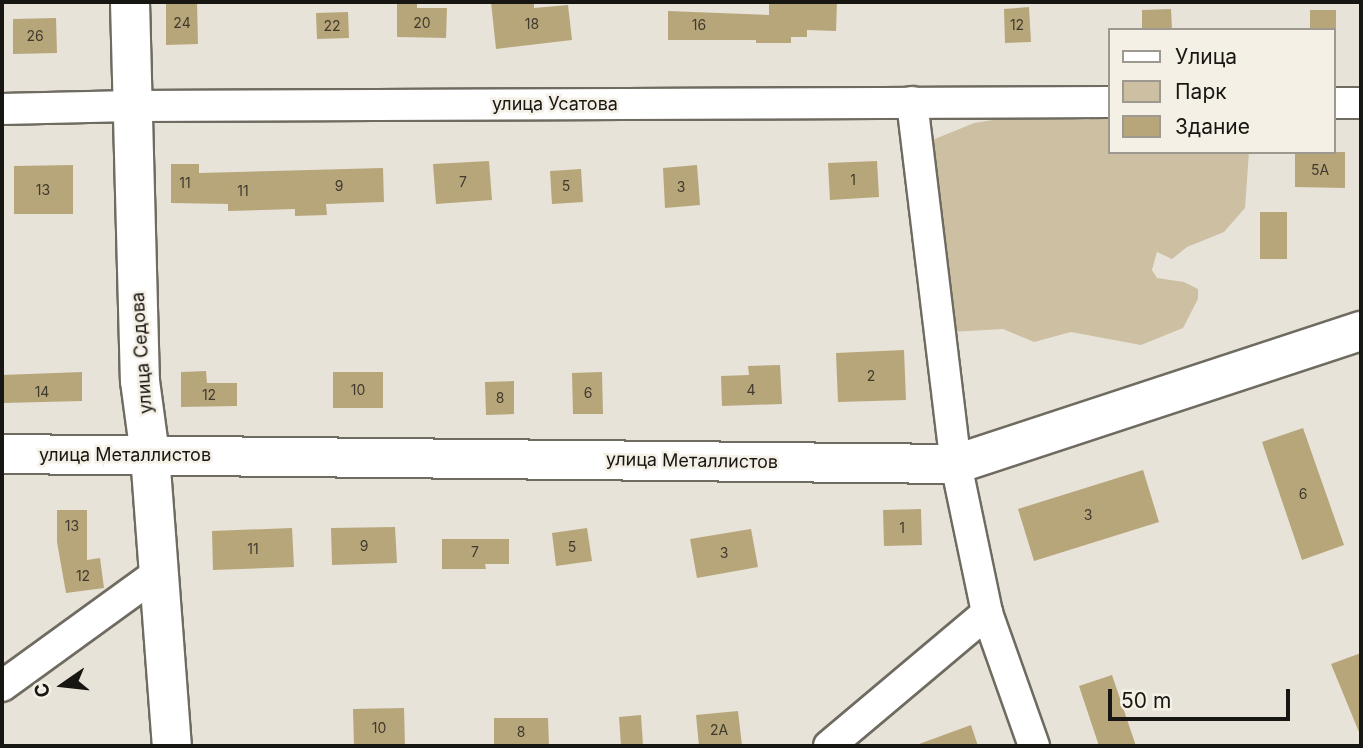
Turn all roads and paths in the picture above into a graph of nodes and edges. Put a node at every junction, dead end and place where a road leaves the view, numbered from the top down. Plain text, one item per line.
1 (130, 2) edge
2 (912, 102) junction
3 (1108, 103) edge
4 (1335, 103) edge
5 (1361, 103) edge
6 (132, 106) junction
7 (2, 109) edge
8 (1361, 331) edge
9 (2, 454) edge
10 (150, 455) junction
11 (956, 464) junction
12 (158, 574) junction
13 (987, 613) junction
14 (2, 686) edge
15 (172, 746) edge
16 (829, 746) edge
17 (1034, 746) edge

1 - 6 street, улица Седова
2 - 3 street, улица Усатова
2 - 6 street, улица Усатова
2 - 11 street
4 - 5 street
6 - 7 street, улица Усатова
6 - 10 street, улица Седова
8 - 11 street, улица Металлистов
9 - 10 street, улица Металлистов
10 - 11 street, улица Металлистов
10 - 12 street, улица Седова
11 - 13 street
12 - 14 street
12 - 15 street, улица Седова
13 - 16 street
13 - 17 street

